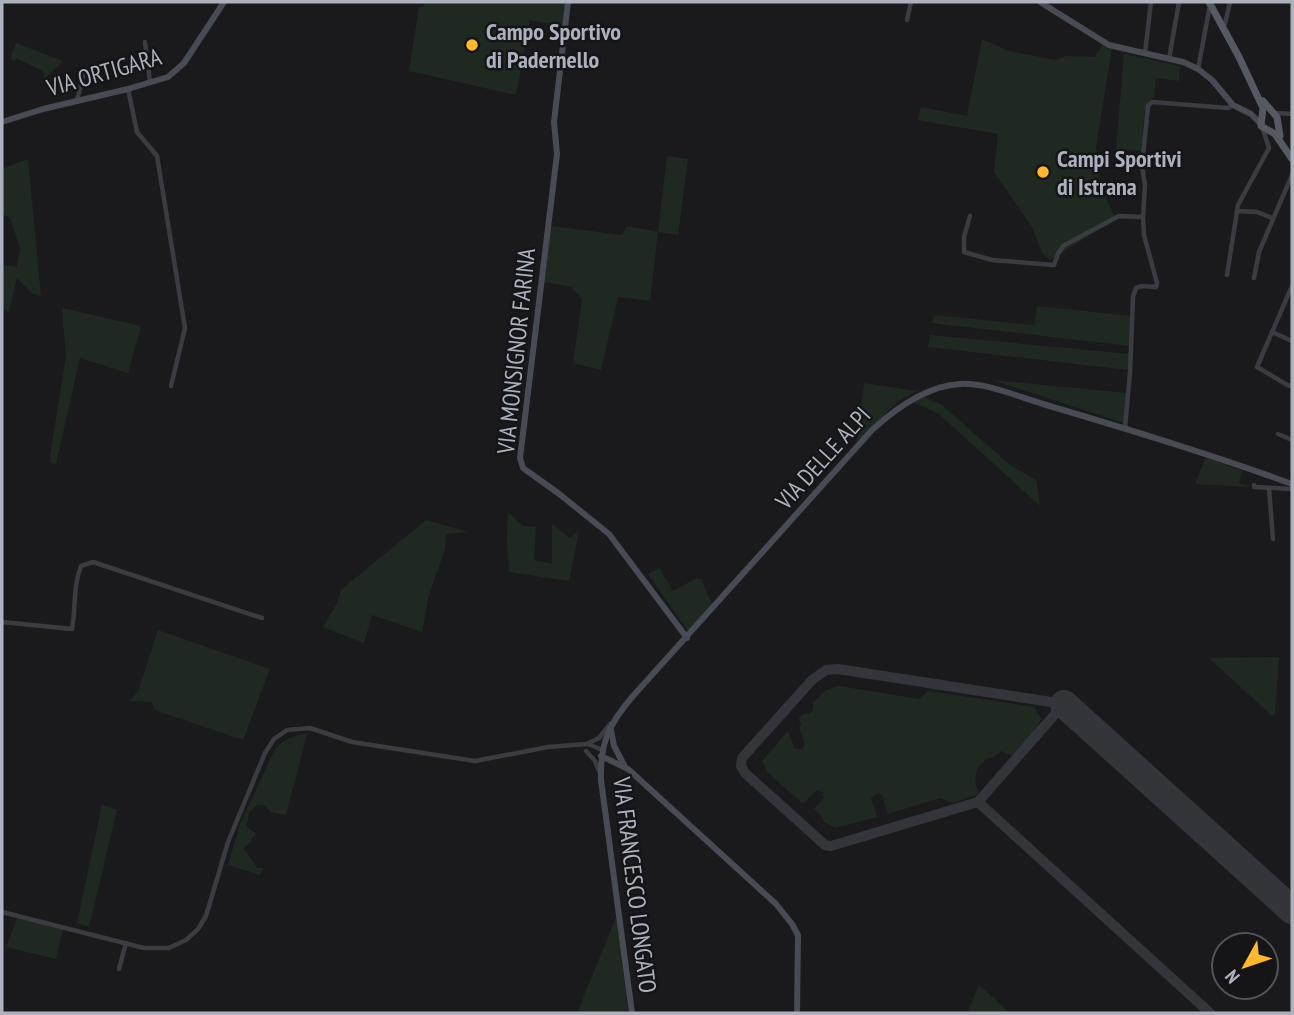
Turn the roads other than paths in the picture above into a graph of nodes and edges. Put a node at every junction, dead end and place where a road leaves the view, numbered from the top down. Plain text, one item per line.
1 (224, 2) edge
2 (568, 2) edge
3 (911, 2) edge
4 (1040, 2) edge
5 (1151, 2) edge
6 (1180, 2) edge
7 (1230, 2) edge
8 (1210, 3) edge
9 (907, 20) dead end
10 (1223, 26) junction
11 (145, 42) dead end
12 (1144, 54) junction
13 (1169, 59) junction
14 (1198, 69) junction
15 (84, 73) dead end
16 (1249, 78) junction
17 (150, 83) junction
18 (128, 89) junction
19 (77, 100) junction
20 (1235, 106) junction
21 (1273, 113) junction
22 (1291, 114) edge
23 (1263, 115) junction
24 (2, 122) edge
25 (1278, 124) junction
26 (1265, 129) junction
27 (1286, 149) junction
28 (1292, 159) edge
29 (1292, 175) edge
30 (1237, 212) junction
31 (970, 216) dead end
32 (1143, 217) junction
33 (1272, 218) junction
34 (1227, 275) dead end
35 (1254, 278) dead end
36 (1291, 290) edge
37 (1272, 332) junction
38 (1292, 341) edge
39 (1292, 384) edge
40 (171, 387) dead end
41 (1125, 428) junction
42 (1278, 434) dead end
43 (1292, 439) edge
44 (1254, 485) dead end
45 (1292, 487) edge
46 (1269, 488) junction
47 (1273, 539) dead end
48 (262, 618) dead end
49 (2, 622) edge
50 (687, 638) junction
51 (613, 721) junction
52 (587, 744) junction
53 (573, 746) junction
54 (586, 751) junction
55 (602, 753) junction
56 (611, 760) junction
57 (622, 762) junction
58 (601, 768) junction
59 (628, 769) junction
60 (601, 780) junction
61 (2, 912) edge
62 (126, 943) junction
63 (119, 969) dead end
64 (632, 1013) edge
65 (797, 1013) edge

1 - 17 street, VIA ORTIGARA
2 - 50 street, VIA MONSIGNOR FARINA
3 - 9 street
4 - 12 street
5 - 12 street
6 - 13 street
7 - 10 street
8 - 10 main road
8 - 14 street
10 - 16 main road
11 - 17 street
12 - 13 street
13 - 14 street
14 - 20 street
15 - 19 street
16 - 21 main road
16 - 23 main road
17 - 18 street, VIA ORTIGARA
18 - 19 street, VIA ORTIGARA
18 - 40 street
19 - 24 street, VIA ORTIGARA
20 - 23 street
20 - 26 street
20 - 32 street
21 - 22 street
21 - 23 main road
21 - 25 main road
22 - 25 street
23 - 26 main road
25 - 26 main road
25 - 27 main road
26 - 27 main road
26 - 30 street
27 - 28 main road
29 - 33 street
30 - 33 street
30 - 34 street
31 - 32 street
32 - 41 street
33 - 35 street
36 - 37 street
37 - 38 street
37 - 39 street
41 - 45 street, VIA DELLE ALPI
41 - 50 street, VIA DELLE ALPI
42 - 43 street
44 - 46 street
45 - 46 street
46 - 47 street
48 - 49 street
50 - 51 street, VIA DELLE ALPI
51 - 52 street
51 - 55 street, VIA FRANCESCO LONGATO
51 - 57 street
52 - 53 street
52 - 55 street
53 - 54 street
53 - 62 street
54 - 55 street
54 - 60 street
55 - 56 street
55 - 57 street
55 - 58 street, VIA FRANCESCO LONGATO
56 - 58 street
56 - 59 street
57 - 59 street
58 - 60 street, VIA FRANCESCO LONGATO
59 - 65 street
60 - 64 street, VIA FRANCESCO LONGATO
61 - 62 street
62 - 63 street

